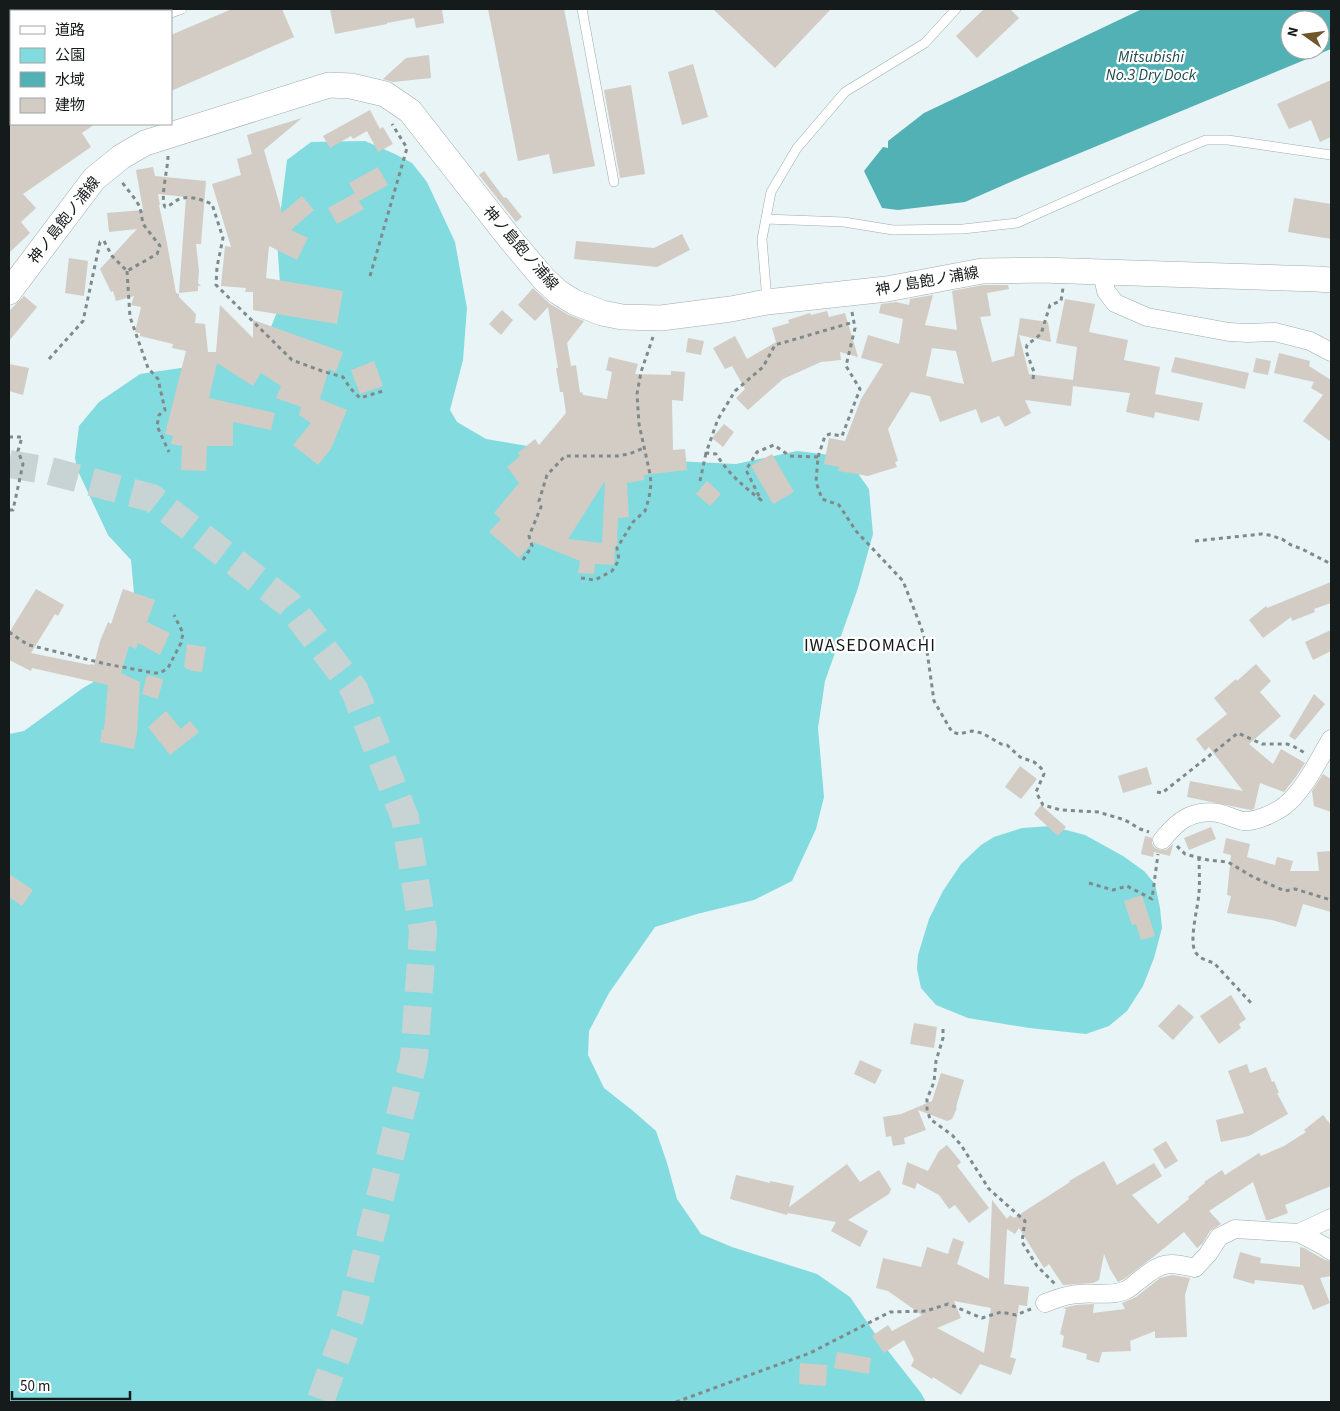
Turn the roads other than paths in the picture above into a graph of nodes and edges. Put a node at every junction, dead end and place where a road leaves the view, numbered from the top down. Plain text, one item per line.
1 (582, 9) edge
2 (956, 9) edge
3 (1331, 155) edge
4 (614, 182) dead end
5 (766, 218) junction
6 (1102, 272) junction
7 (1331, 280) edge
8 (9, 292) edge
9 (767, 302) junction
10 (1331, 352) edge
11 (1331, 738) edge
12 (1161, 839) road end
13 (1329, 1219) edge
14 (1299, 1233) junction
15 (1328, 1248) edge
16 (1045, 1303) road end

1 - 4 lane
2 - 5 lane
3 - 5 lane
5 - 9 lane
6 - 7 main road, 神ノ島飽ノ浦線
6 - 9 main road, 神ノ島飽ノ浦線
6 - 10 street
8 - 9 main road, 神ノ島飽ノ浦線
11 - 12 street
13 - 14 street
13 - 15 street
14 - 15 street
14 - 16 street

